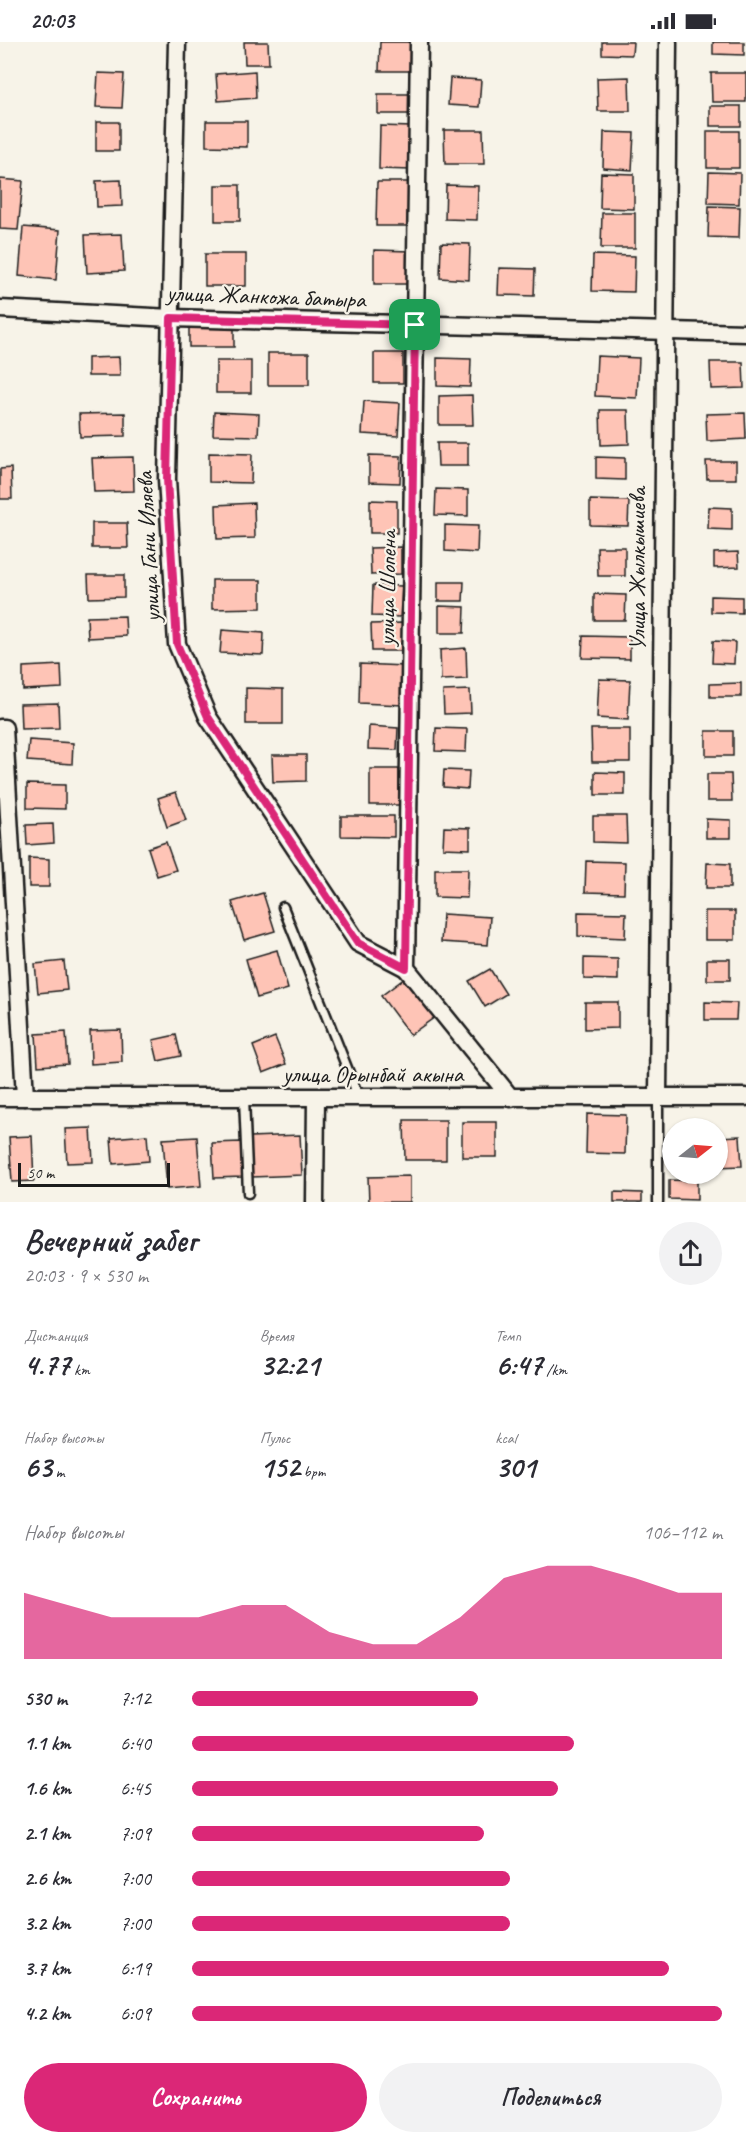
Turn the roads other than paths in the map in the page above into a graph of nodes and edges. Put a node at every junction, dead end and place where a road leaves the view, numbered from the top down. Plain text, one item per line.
1 (177, 42) edge
2 (419, 42) edge
3 (668, 42) edge
4 (0, 309) edge
5 (171, 318) junction
6 (415, 325) junction
7 (663, 331) junction
8 (746, 333) edge
9 (0, 728) edge
10 (283, 907) dead end
11 (406, 968) junction
12 (658, 1096) junction
13 (0, 1097) edge
14 (25, 1097) junction
15 (746, 1097) edge
16 (244, 1098) junction
17 (316, 1098) junction
18 (359, 1098) junction
19 (511, 1098) junction
20 (248, 1193) dead end
21 (315, 1202) edge
22 (658, 1202) edge

1 - 5 street, улица Гани Иляева
2 - 6 street, улица Шопена
3 - 7 street, Улица Жылкышиева
4 - 5 street, улица Жанкожа батыра
5 - 6 street, улица Жанкожа батыра
5 - 11 street, улица Гани Иляева
6 - 7 street, улица Жанкожа батыра
6 - 11 street, улица Шопена
7 - 8 street, улица Жанкожа батыра
7 - 12 street, Улица Жылкышиева
9 - 14 street
10 - 18 lane
11 - 19 street
12 - 15 street, улица Орынбай акына
12 - 19 street, улица Орынбай акына
12 - 22 lane
13 - 14 street, улица Орынбай акына
14 - 16 street, улица Орынбай акына
16 - 17 street, улица Орынбай акына
16 - 20 lane
17 - 18 street, улица Орынбай акына
17 - 21 street
18 - 19 street, улица Орынбай акына

